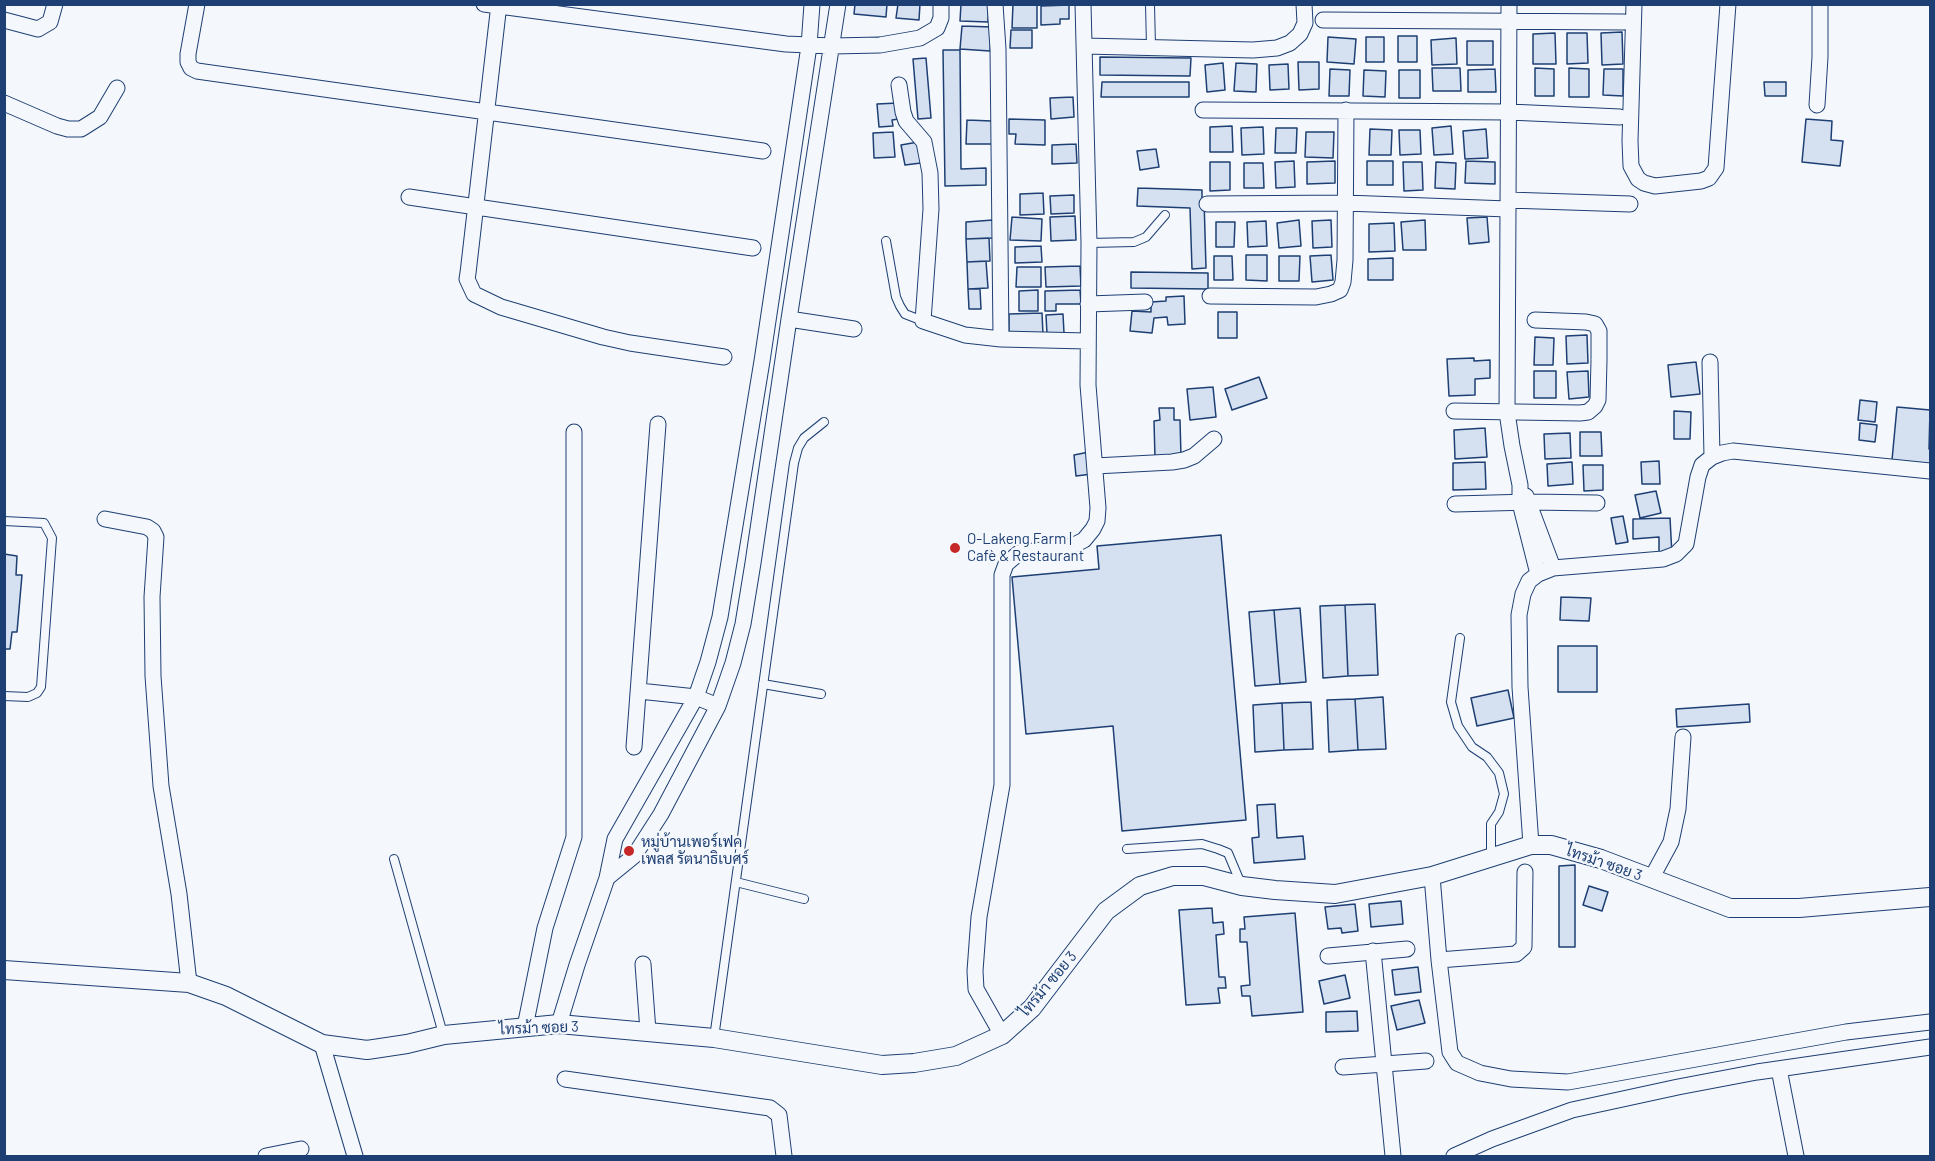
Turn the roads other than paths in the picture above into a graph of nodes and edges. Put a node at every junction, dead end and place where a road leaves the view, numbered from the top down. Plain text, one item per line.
1 (56, 4) edge
2 (197, 4) edge
3 (812, 4) edge
4 (838, 4) edge
5 (941, 4) edge
6 (995, 4) edge
7 (1083, 4) edge
8 (1150, 4) edge
9 (1304, 4) edge
10 (1509, 4) edge
11 (1634, 4) edge
12 (1728, 4) edge
13 (1820, 4) edge
14 (494, 5) edge
15 (577, 10) edge
16 (4, 20) edge
17 (1323, 20) dead end
18 (1509, 21) junction
19 (1624, 22) dead end
20 (809, 46) junction
21 (833, 46) junction
22 (1084, 46) junction
23 (1151, 47) junction
24 (899, 85) dead end
25 (117, 88) dead end
26 (4, 103) edge
27 (1817, 105) dead end
28 (486, 110) junction
29 (1203, 110) dead end
30 (1346, 110) junction
31 (1509, 112) junction
32 (1620, 117) dead end
33 (763, 151) dead end
34 (408, 197) dead end
35 (1207, 204) dead end
36 (1345, 204) junction
37 (1630, 204) dead end
38 (1508, 205) junction
39 (476, 208) junction
40 (1165, 215) dead end
41 (886, 241) dead end
42 (1089, 243) junction
43 (753, 248) dead end
44 (1210, 296) dead end
45 (1145, 302) dead end
46 (1088, 304) junction
47 (789, 320) junction
48 (1535, 320) dead end
49 (923, 321) junction
50 (854, 329) dead end
51 (1001, 339) junction
52 (1087, 344) junction
53 (724, 357) dead end
54 (1710, 362) dead end
55 (755, 404) junction
56 (777, 406) junction
57 (1454, 411) dead end
58 (1507, 412) junction
59 (824, 422) dead end
60 (658, 424) dead end
61 (574, 432) dead end
62 (1214, 439) dead end
63 (1712, 457) junction
64 (1095, 466) junction
65 (1930, 471) edge
66 (1525, 502) junction
67 (1597, 503) dead end
68 (1455, 504) dead end
69 (105, 519) dead end
70 (4, 521) edge
71 (1545, 571) junction
72 (1460, 638) dead end
73 (763, 684) junction
74 (639, 691) junction
75 (821, 694) dead end
76 (4, 696) edge
77 (696, 697) junction
78 (718, 706) junction
79 (1683, 737) dead end
80 (634, 747) dead end
81 (1531, 845) junction
82 (1127, 849) dead end
83 (1491, 858) junction
84 (394, 859) dead end
85 (1525, 872) dead end
86 (1432, 876) junction
87 (606, 878) junction
88 (1651, 879) junction
89 (736, 882) junction
90 (1242, 886) junction
91 (1930, 897) edge
92 (804, 899) dead end
93 (1407, 949) dead end
94 (1373, 951) junction
95 (1328, 956) dead end
96 (1438, 960) junction
97 (643, 964) dead end
98 (4, 970) edge
99 (189, 983) junction
100 (1930, 1022) edge
101 (559, 1024) junction
102 (525, 1027) junction
103 (648, 1031) junction
104 (444, 1035) junction
105 (1002, 1035) junction
106 (714, 1038) junction
107 (322, 1044) junction
108 (1930, 1047) edge
109 (1426, 1061) dead end
110 (1383, 1064) junction
111 (1343, 1067) dead end
112 (1779, 1069) junction
113 (565, 1079) dead end
114 (301, 1149) dead end
115 (267, 1156) edge
116 (355, 1156) edge
117 (784, 1156) edge
118 (1393, 1156) edge
119 (1454, 1156) edge
120 (1796, 1156) edge

1 - 16 street
2 - 28 street
3 - 20 street
4 - 21 street
5 - 21 street
6 - 51 street
7 - 22 street
8 - 23 lane
9 - 23 street
10 - 18 street
11 - 12 street
13 - 27 street
14 - 15 street
14 - 28 street
15 - 20 street
17 - 18 street
18 - 19 street
18 - 31 street
20 - 21 street
20 - 55 street
21 - 47 street
22 - 23 street
22 - 42 street
24 - 49 street
25 - 26 street
28 - 33 street
28 - 39 street
29 - 30 street
30 - 31 street
30 - 36 street
31 - 32 street
31 - 38 street
34 - 39 street
35 - 36 street
36 - 38 street
36 - 44 street
37 - 38 street
38 - 58 street
39 - 43 street
39 - 53 street
40 - 42 lane
41 - 49 lane
42 - 46 street
45 - 46 street
46 - 52 street
47 - 50 street
47 - 56 street
48 - 58 street
49 - 51 street
51 - 52 street
52 - 64 street
54 - 63 street
55 - 56 street
55 - 77 street
56 - 78 street
57 - 58 street
58 - 66 street
59 - 73 lane
60 - 74 street
61 - 102 street
62 - 64 street
63 - 65 street
63 - 71 street
64 - 105 street
66 - 67 street
66 - 68 street
66 - 71 street
69 - 99 street
70 - 76 lane
71 - 81 street
72 - 83 lane
73 - 75 lane
73 - 89 lane
74 - 77 street
74 - 80 street
77 - 78 street
77 - 87 street
78 - 87 street
79 - 88 street
81 - 83 street, ไทรม้า ซอย 3
81 - 88 street, ไทรม้า ซอย 3
82 - 90 lane
83 - 86 street, ไทรม้า ซอย 3
84 - 104 lane
85 - 96 street
86 - 90 street, ไทรม้า ซอย 3
86 - 96 street
87 - 101 street
88 - 91 street, ไทรม้า ซอย 3
89 - 92 lane
89 - 106 lane
90 - 105 street, ไทรม้า ซอย 3
93 - 94 street
94 - 95 street
94 - 110 street
96 - 100 street
97 - 103 street
98 - 99 street, ไทรม้า ซอย 3
99 - 107 street, ไทรม้า ซอย 3
101 - 102 street, ไทรม้า ซอย 3
101 - 103 street, ไทรม้า ซอย 3
102 - 104 street, ไทรม้า ซอย 3
103 - 106 street, ไทรม้า ซอย 3
104 - 107 street, ไทรม้า ซอย 3
105 - 106 street, ไทรม้า ซอย 3
107 - 116 street
108 - 112 street
109 - 110 street
110 - 111 street
110 - 118 street
112 - 119 street
112 - 120 street
113 - 117 street
114 - 115 street

